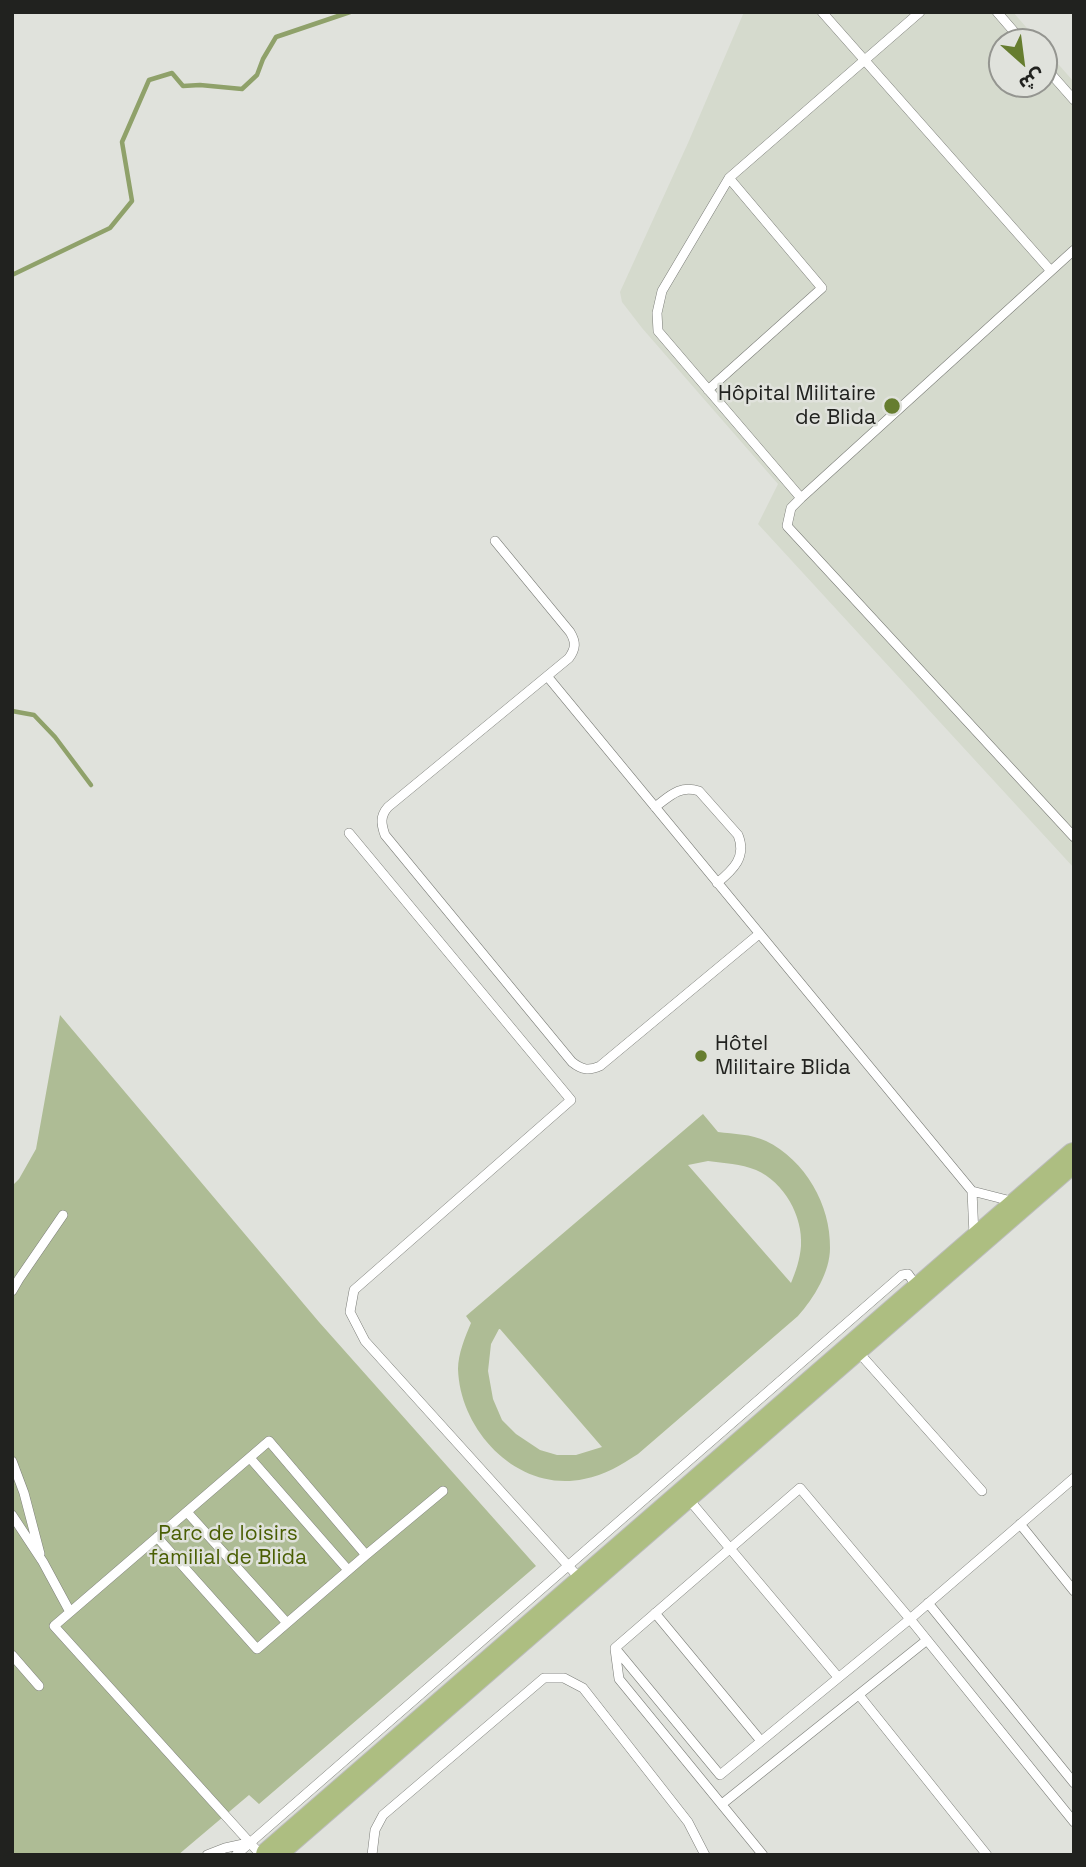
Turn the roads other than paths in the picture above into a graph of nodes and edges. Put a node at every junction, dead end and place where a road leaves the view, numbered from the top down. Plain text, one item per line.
1 (822, 12) edge
2 (920, 12) edge
3 (997, 12) edge
4 (1011, 28) edge
5 (864, 62) junction
6 (1058, 82) edge
7 (1074, 100) edge
8 (729, 178) junction
9 (1074, 250) edge
10 (1051, 271) junction
11 (708, 390) junction
12 (801, 498) junction
13 (495, 541) dead end
14 (547, 676) junction
15 (655, 807) junction
16 (349, 833) dead end
17 (1074, 837) edge
18 (717, 883) junction
19 (759, 934) junction
20 (1074, 1157) edge
21 (1074, 1170) edge
22 (972, 1191) junction
23 (1020, 1203) junction
24 (63, 1214) dead end
25 (975, 1242) junction
26 (12, 1291) edge
27 (861, 1355) junction
28 (250, 1458) junction
29 (12, 1461) edge
30 (1074, 1478) edge
31 (443, 1491) dead end
32 (982, 1491) dead end
33 (691, 1502) junction
34 (187, 1511) junction
35 (12, 1514) edge
36 (1020, 1524) junction
37 (157, 1537) junction
38 (730, 1548) junction
39 (366, 1555) junction
40 (43, 1562) junction
41 (348, 1570) junction
42 (576, 1574) junction
43 (1074, 1591) edge
44 (928, 1603) junction
45 (70, 1612) junction
46 (655, 1613) junction
47 (910, 1619) junction
48 (287, 1623) junction
49 (926, 1640) junction
50 (615, 1648) junction
51 (12, 1655) edge
52 (838, 1676) junction
53 (39, 1686) dead end
54 (859, 1695) junction
55 (761, 1741) junction
56 (1074, 1783) edge
57 (722, 1804) junction
58 (1074, 1822) edge
59 (260, 1849) edge
60 (207, 1855) edge
61 (236, 1855) edge
62 (261, 1855) edge
63 (285, 1855) edge
64 (372, 1855) edge
65 (705, 1855) edge
66 (763, 1855) edge
67 (987, 1855) edge

1 - 5 lane
2 - 5 lane
3 - 4 lane
5 - 8 lane
5 - 10 lane
6 - 7 lane
8 - 11 lane
8 - 11 lane
9 - 10 lane
10 - 12 lane
11 - 12 lane
12 - 17 lane
13 - 14 lane
14 - 15 lane
14 - 19 lane
15 - 18 lane
15 - 18 lane
16 - 42 lane
18 - 19 lane
19 - 22 lane
20 - 23 main road
21 - 27 main road
22 - 23 lane
22 - 25 lane
23 - 25 main road
24 - 26 lane
25 - 42 main road
27 - 32 lane
27 - 33 main road
28 - 34 lane
28 - 39 lane
28 - 41 lane
29 - 40 lane
30 - 36 lane
31 - 39 lane
33 - 38 lane
33 - 63 main road
34 - 37 lane
34 - 48 lane
35 - 40 lane
36 - 43 lane
36 - 44 lane
37 - 45 lane
37 - 48 lane
38 - 46 lane
38 - 47 lane
38 - 52 lane
39 - 41 lane
40 - 45 lane
41 - 48 lane
42 - 59 main road
44 - 47 lane
44 - 56 lane
45 - 59 lane
46 - 50 lane
46 - 55 lane
47 - 49 lane
47 - 52 lane
49 - 54 lane
49 - 58 lane
50 - 55 lane
50 - 57 lane
51 - 53 lane
52 - 55 lane
54 - 57 lane
54 - 67 lane
57 - 66 lane
59 - 60 lane
59 - 61 lane
59 - 62 lane
64 - 65 lane

